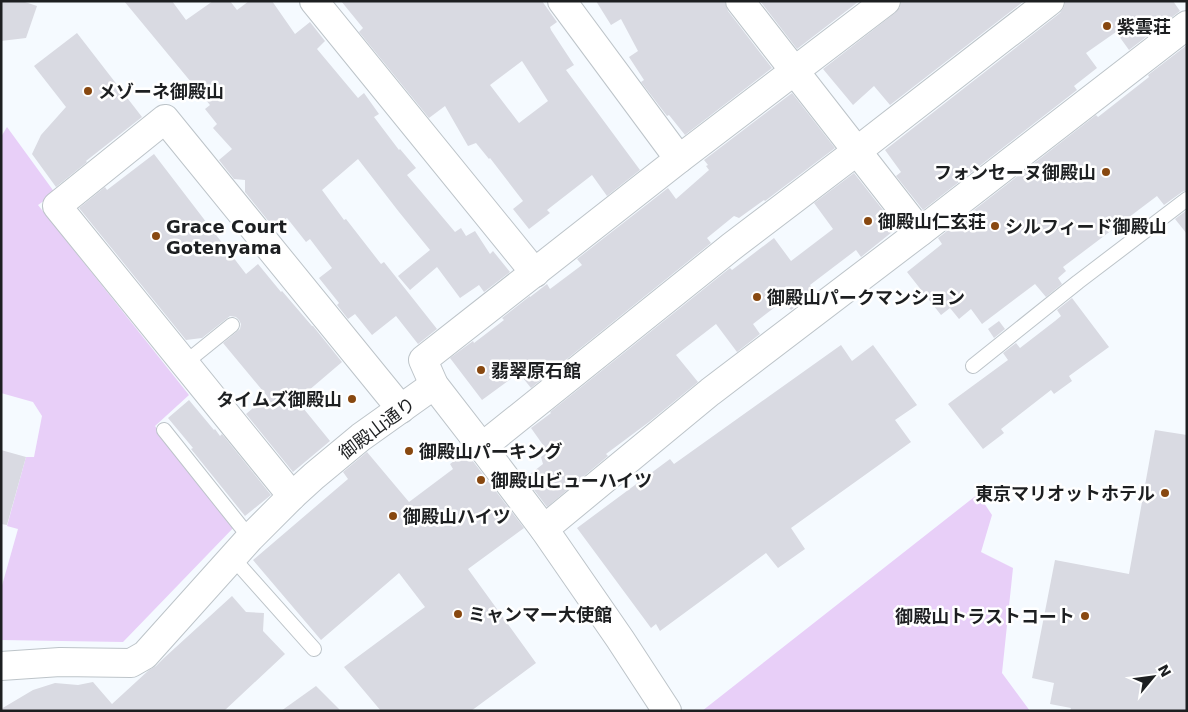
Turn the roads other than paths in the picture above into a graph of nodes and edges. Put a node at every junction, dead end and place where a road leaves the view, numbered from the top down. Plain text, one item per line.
1 (314, 1) edge
2 (562, 1) edge
3 (740, 1) edge
4 (886, 1) edge
5 (1050, 1) edge
6 (1187, 25) edge
7 (795, 71) junction
8 (858, 151) junction
9 (679, 159) junction
10 (1187, 199) edge
11 (920, 232) junction
12 (535, 273) junction
13 (232, 325) dead end
14 (185, 363) junction
15 (973, 366) dead end
16 (434, 385) junction
17 (401, 408) junction
18 (164, 430) dead end
19 (482, 447) junction
20 (292, 496) junction
21 (544, 530) junction
22 (241, 547) junction
23 (314, 649) dead end
24 (1, 666) edge
25 (667, 711) edge

1 - 12 street
2 - 9 street
3 - 7 street
4 - 7 street
5 - 8 street
6 - 11 street
7 - 8 street
7 - 9 street
8 - 11 street
8 - 19 street
9 - 12 street
10 - 15 lane
11 - 21 street
12 - 16 street
13 - 14 lane
14 - 17 street
14 - 20 street
16 - 17 street, 御殿山通り
16 - 19 street
17 - 20 street, 御殿山通り
18 - 22 lane
19 - 21 street
20 - 22 street, 御殿山通り
21 - 25 street
22 - 23 lane
22 - 24 street, 御殿山通り

